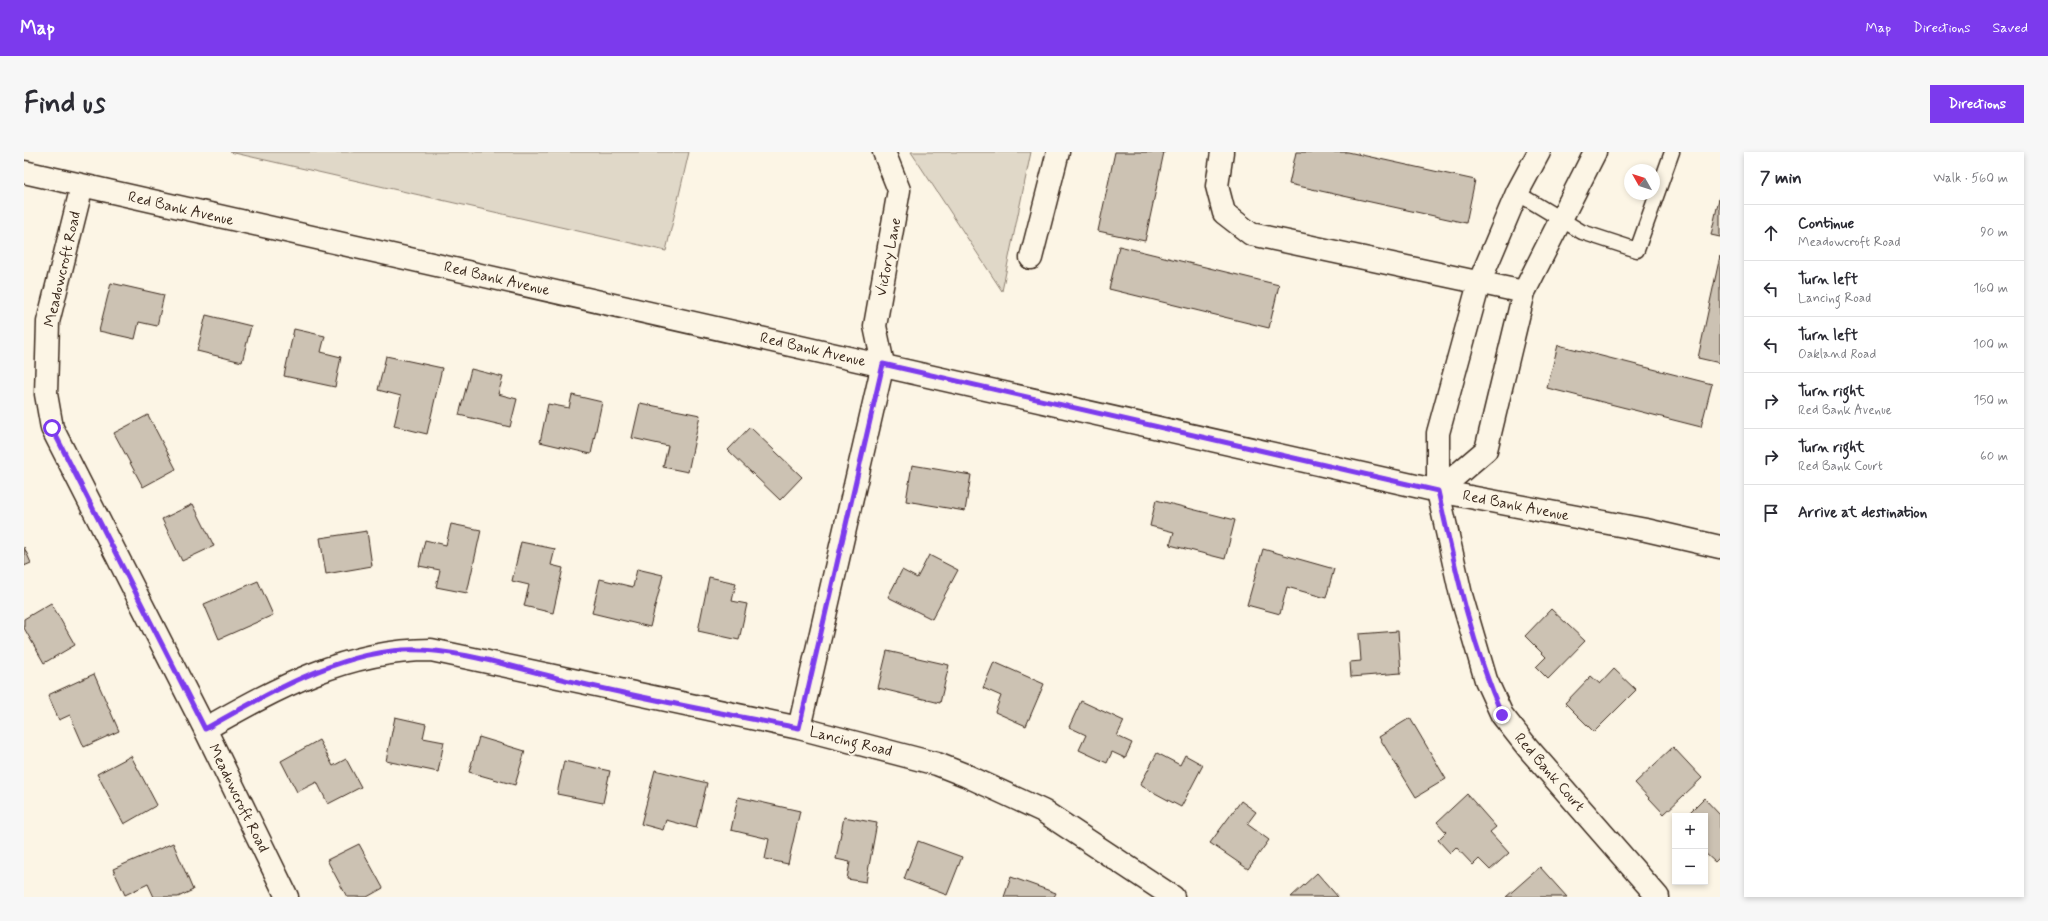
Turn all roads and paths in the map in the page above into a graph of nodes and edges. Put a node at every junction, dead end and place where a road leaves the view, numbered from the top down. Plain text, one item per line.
1 (884, 152) edge
2 (1058, 152) edge
3 (1222, 152) edge
4 (1538, 152) edge
5 (1595, 152) edge
6 (1672, 152) edge
7 (24, 172) edge
8 (82, 186) junction
9 (1518, 193) junction
10 (1561, 219) junction
11 (1031, 258) dead end
12 (1479, 283) junction
13 (1524, 292) junction
14 (883, 364) junction
15 (1438, 491) junction
16 (1720, 547) edge
17 (799, 728) junction
18 (205, 729) junction
19 (287, 897) edge
20 (1173, 897) edge
21 (1658, 897) edge

1 - 14 street, Victory Lane
2 - 11 street
3 - 12 street
4 - 9 street, Red Bank Court
5 - 10 street
6 - 10 lane
7 - 8 street, Red Bank Avenue
8 - 14 street, Red Bank Avenue
8 - 18 street, Meadowcroft Road
9 - 10 lane
9 - 12 street, Red Bank Court
10 - 13 street
12 - 13 street
12 - 15 street, Red Bank Court
13 - 15 street
14 - 15 street, Red Bank Avenue
14 - 17 street
15 - 16 street, Red Bank Avenue
15 - 21 street, Red Bank Court
17 - 18 street, Lancing Road
17 - 20 street, Lancing Road
18 - 19 street, Meadowcroft Road

